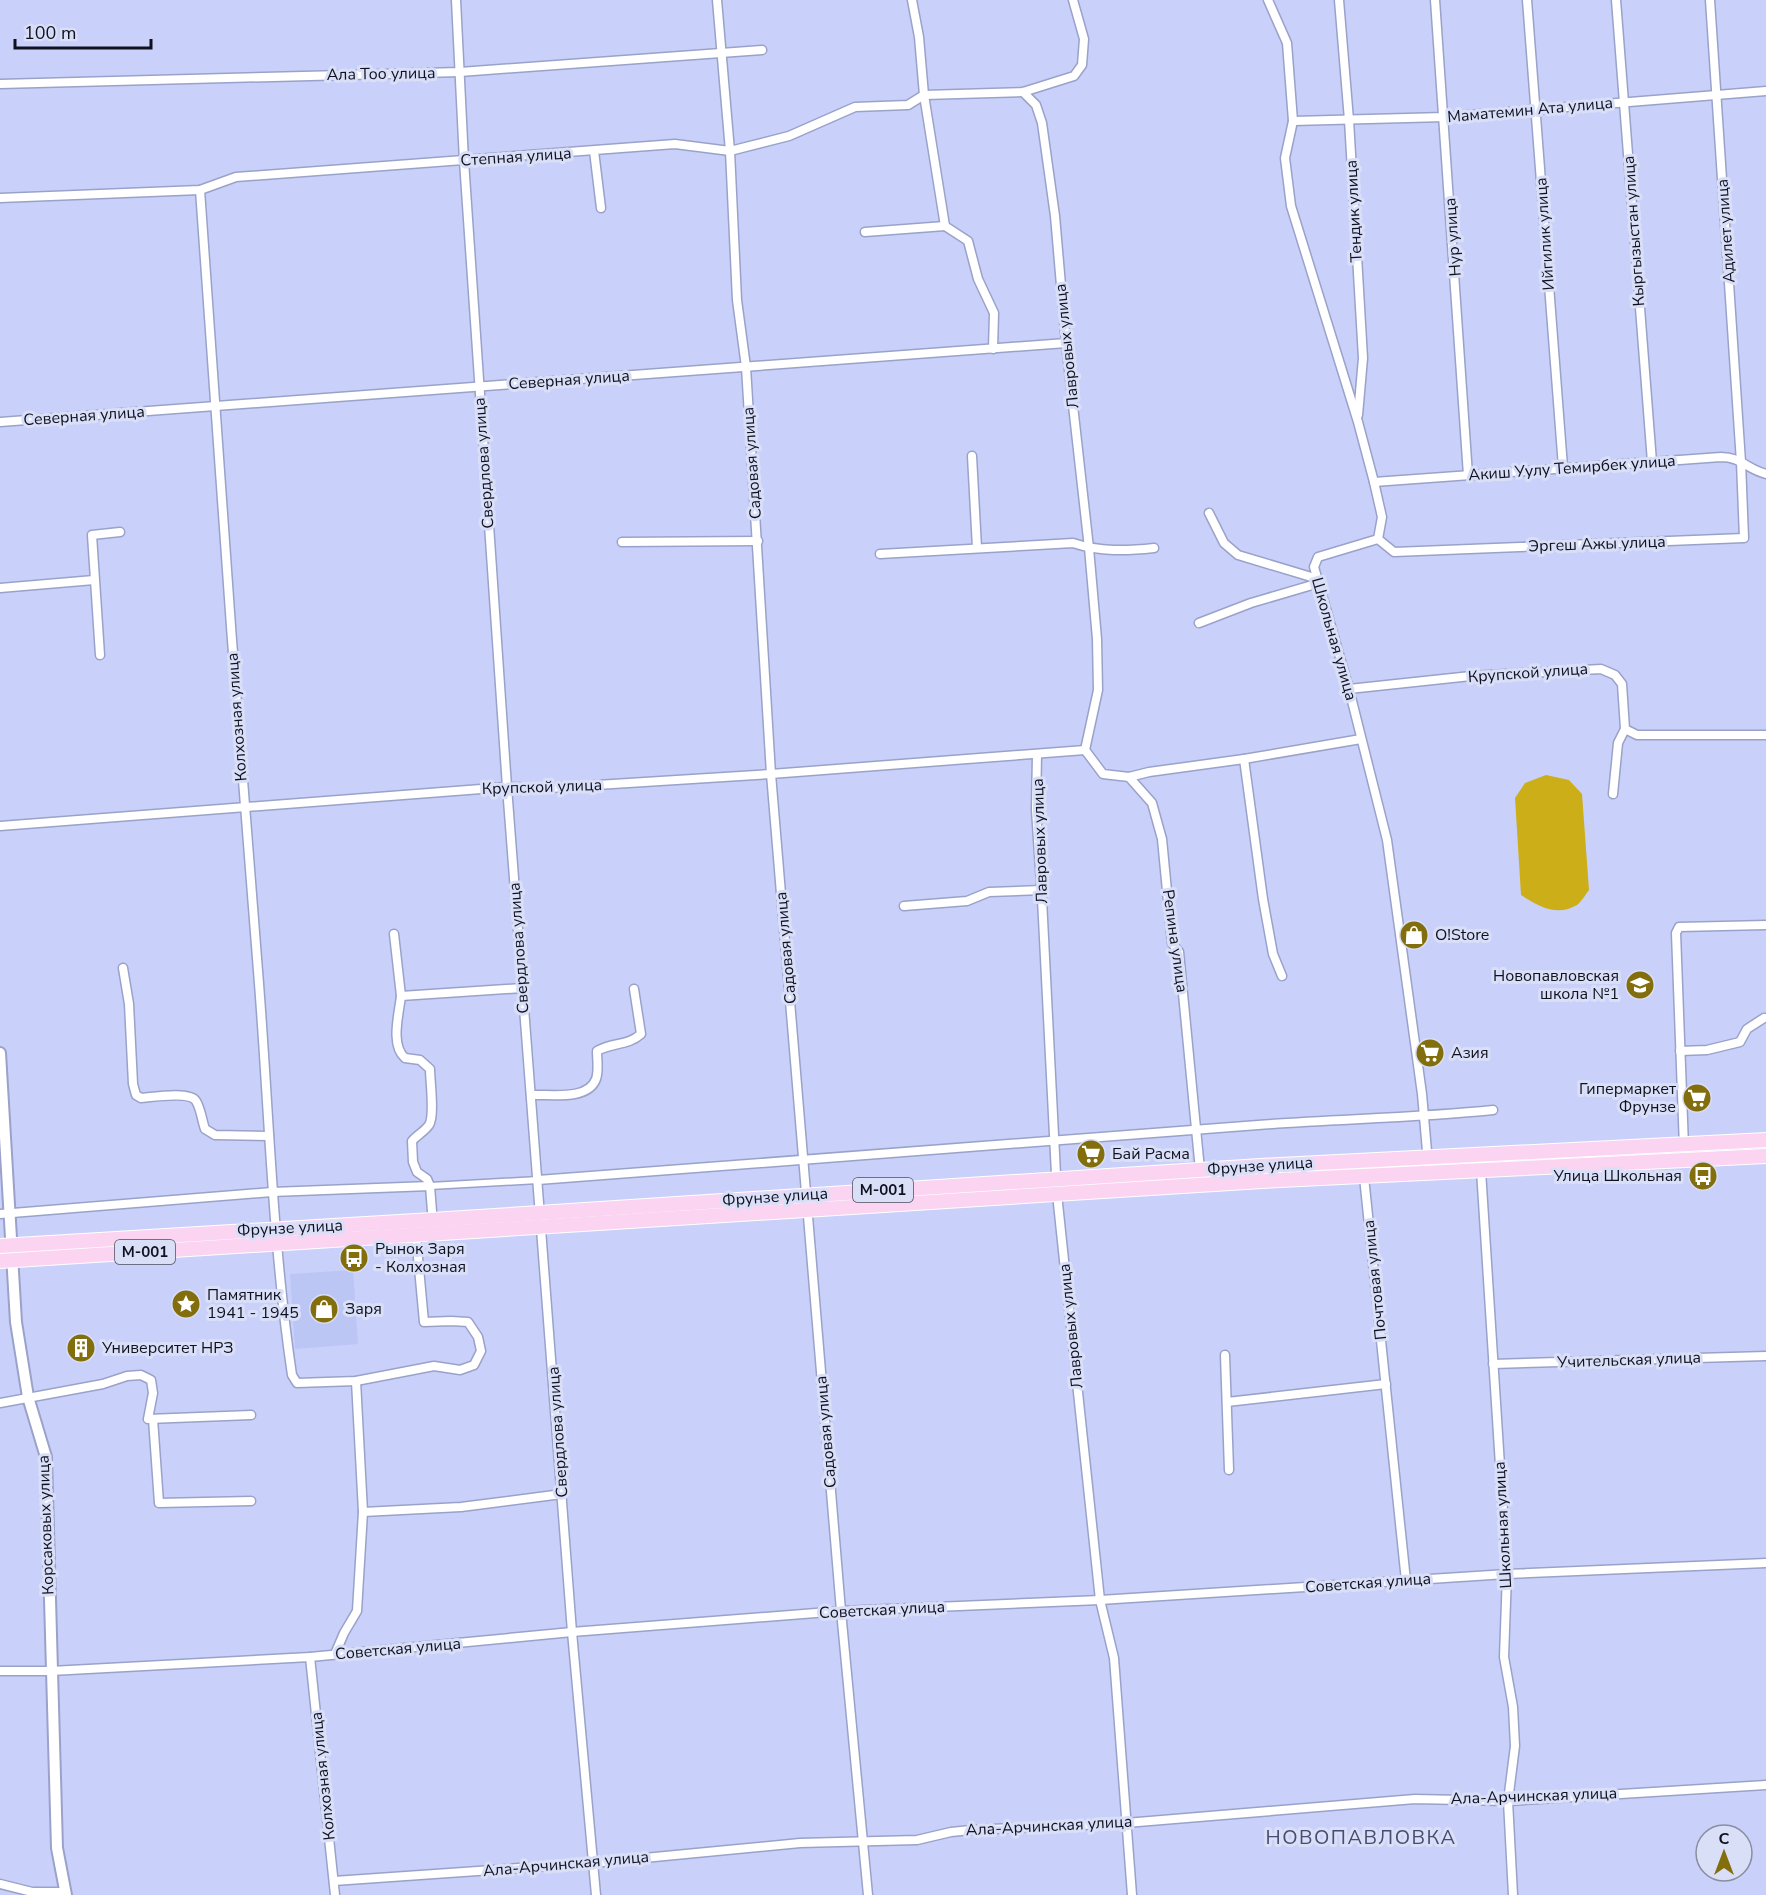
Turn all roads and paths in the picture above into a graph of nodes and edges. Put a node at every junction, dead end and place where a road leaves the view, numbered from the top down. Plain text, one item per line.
1 (456, 0) edge
2 (717, 0) edge
3 (912, 0) edge
4 (1072, 0) edge
5 (1268, 0) edge
6 (1339, 0) edge
7 (1435, 0) edge
8 (1527, 0) edge
9 (1616, 0) edge
10 (1710, 0) edge
11 (762, 50) dead end
12 (721, 54) junction
13 (460, 72) junction
14 (0, 84) edge
15 (1766, 91) edge
16 (1023, 92) junction
17 (924, 95) junction
18 (1717, 96) junction
19 (1624, 102) junction
20 (1536, 108) junction
21 (1445, 117) junction
22 (1349, 120) junction
23 (1293, 121) junction
24 (594, 151) junction
25 (730, 151) junction
26 (464, 161) junction
27 (200, 190) junction
28 (0, 198) edge
29 (601, 208) dead end
30 (945, 226) junction
31 (865, 232) dead end
32 (1066, 344) junction
33 (993, 349) junction
34 (746, 367) junction
35 (479, 387) junction
36 (214, 406) junction
37 (0, 422) edge
38 (1358, 422) junction
39 (972, 456) dead end
40 (1652, 462) junction
41 (1741, 462) junction
42 (1563, 467) junction
43 (1766, 474) edge
44 (1468, 475) junction
45 (1374, 482) junction
46 (1209, 513) dead end
47 (120, 532) dead end
48 (1378, 539) junction
49 (758, 541) junction
50 (622, 542) dead end
51 (977, 548) junction
52 (1089, 548) junction
53 (1154, 548) dead end
54 (880, 554) dead end
55 (94, 580) junction
56 (1318, 581) junction
57 (0, 588) edge
58 (1199, 624) dead end
59 (100, 656) dead end
60 (1349, 689) junction
61 (1625, 729) junction
62 (1766, 735) edge
63 (1361, 739) junction
64 (1085, 750) junction
65 (1038, 754) junction
66 (1244, 759) junction
67 (771, 774) junction
68 (1129, 777) junction
69 (507, 787) junction
70 (1613, 794) dead end
71 (244, 808) junction
72 (0, 826) edge
73 (1042, 890) junction
74 (904, 906) dead end
75 (1766, 925) edge
76 (394, 934) dead end
77 (123, 968) dead end
78 (1282, 976) dead end
79 (522, 988) junction
80 (634, 989) dead end
81 (401, 996) junction
82 (1764, 1018) dead end
83 (1680, 1051) junction
84 (0, 1053) edge
85 (531, 1095) junction
86 (1493, 1110) dead end
87 (1424, 1116) junction
88 (1196, 1130) junction
89 (269, 1136) junction
90 (1766, 1140) edge
91 (1054, 1142) junction
92 (1684, 1144) junction
93 (1480, 1155) junction
94 (1766, 1156) edge
95 (1427, 1157) junction
96 (803, 1160) junction
97 (1684, 1160) junction
98 (1200, 1170) junction
99 (1481, 1171) junction
100 (1429, 1174) junction
101 (1364, 1177) junction
102 (1056, 1179) junction
103 (538, 1180) junction
104 (430, 1185) junction
105 (272, 1192) junction
106 (1057, 1194) junction
107 (806, 1195) junction
108 (807, 1210) junction
109 (5, 1213) edge
110 (542, 1213) junction
111 (432, 1220) junction
112 (275, 1228) junction
113 (543, 1228) junction
114 (434, 1235) junction
115 (416, 1236) junction
116 (276, 1243) junction
117 (6, 1246) edge
118 (7, 1261) edge
119 (1225, 1355) dead end
120 (1766, 1356) edge
121 (1493, 1364) junction
122 (356, 1381) junction
123 (1386, 1384) junction
124 (28, 1398) junction
125 (1227, 1402) junction
126 (0, 1403) edge
127 (251, 1415) dead end
128 (153, 1419) junction
129 (1229, 1470) dead end
130 (562, 1494) junction
131 (251, 1501) dead end
132 (363, 1512) junction
133 (1766, 1563) edge
134 (1507, 1574) junction
135 (1406, 1581) junction
136 (1100, 1600) junction
137 (841, 1611) junction
138 (572, 1632) junction
139 (335, 1654) junction
140 (310, 1657) junction
141 (0, 1671) edge
142 (51, 1671) junction
143 (1766, 1785) edge
144 (1508, 1801) junction
145 (1126, 1823) junction
146 (861, 1840) junction
147 (592, 1863) junction
148 (334, 1881) junction
149 (0, 1884) edge
150 (66, 1893) edge
151 (335, 1895) edge
152 (596, 1895) edge
153 (868, 1895) edge
154 (1132, 1895) edge
155 (1513, 1895) edge

1 - 13 street, Свердлова улица
2 - 12 street, Садовая улица
3 - 17 street
4 - 16 street, Степная улица
5 - 23 street
6 - 22 street, Тендик улица
7 - 21 street, Нур улица
8 - 20 street, Ийгилик улица
9 - 19 street, Кыргызыстан улица
10 - 18 street, Адилет улица
11 - 12 street, Ала Тоо улица
12 - 13 street, Ала Тоо улица
12 - 25 street, Садовая улица
13 - 14 street, Ала Тоо улица
13 - 26 street, Свердлова улица
15 - 18 street, Маматемин Ата улица
16 - 17 street, Степная улица
16 - 32 street, Лавровых улица
17 - 25 street, Степная улица
17 - 30 street
18 - 19 street, Маматемин Ата улица
18 - 41 street, Адилет улица
19 - 20 street, Маматемин Ата улица
19 - 40 street, Кыргызыстан улица
20 - 21 street, Маматемин Ата улица
20 - 42 street, Ийгилик улица
21 - 22 street, Маматемин Ата улица
21 - 44 street, Нур улица
22 - 23 street, Маматемин Ата улица
22 - 38 street, Тендик улица
23 - 38 street
24 - 25 street, Степная улица
24 - 26 street, Степная улица
24 - 29 street
25 - 34 street, Садовая улица
26 - 27 street, Степная улица
26 - 35 street, Свердлова улица
27 - 28 street, Степная улица
27 - 36 street, Колхозная улица
30 - 31 street
30 - 33 street
32 - 33 street, Северная улица
32 - 52 street, Лавровых улица
33 - 34 street, Северная улица
34 - 35 street, Северная улица
34 - 49 street, Садовая улица
35 - 36 street, Северная улица
35 - 69 street, Свердлова улица
36 - 37 street, Северная улица
36 - 71 street, Колхозная улица
38 - 45 street
39 - 51 street
40 - 41 street, Акиш Уулу Темирбек улица
40 - 42 street, Акиш Уулу Темирбек улица
41 - 43 street, Акиш Уулу Темирбек улица
41 - 48 street, Эргеш Ажы улица
42 - 44 street, Акиш Уулу Темирбек улица
44 - 45 street, Акиш Уулу Темирбек улица
45 - 48 street
46 - 56 street
47 - 55 street
48 - 56 street, Школьная улица
49 - 50 street
49 - 67 street, Садовая улица
51 - 52 street
51 - 54 street
52 - 53 street
52 - 64 street, Лавровых улица
55 - 57 street
55 - 59 street
56 - 58 street
56 - 60 street, Школьная улица
60 - 61 street, Крупской улица
60 - 63 street, Школьная улица
61 - 62 street
61 - 70 street
63 - 66 street
63 - 87 street, Школьная улица
64 - 65 street, Крупской улица
64 - 68 street
65 - 67 street, Крупской улица
65 - 73 street, Лавровых улица
66 - 68 street
66 - 78 street
67 - 69 street, Крупской улица
67 - 96 street, Садовая улица
68 - 88 street, Репина улица
69 - 71 street, Крупской улица
69 - 79 street, Свердлова улица
71 - 72 street, Крупской улица
71 - 89 street, Колхозная улица
73 - 74 street
73 - 91 street, Лавровых улица
75 - 83 street
76 - 81 street
77 - 89 street
79 - 81 street
79 - 85 street, Свердлова улица
80 - 85 street
81 - 104 street
82 - 83 street
83 - 92 street
84 - 109 street, Корсаковых улица
85 - 103 street, Свердлова улица
86 - 87 street
87 - 88 street
87 - 95 street, Школьная улица
88 - 91 street
88 - 98 street, Репина улица
89 - 105 street, Колхозная улица
90 - 92 main road, Фрунзе улица / M-001
91 - 96 street
91 - 102 street, Лавровых улица
92 - 93 main road, Фрунзе улица / M-001
92 - 97 street
93 - 95 main road, Фрунзе улица / M-001
93 - 99 street, Школьная улица
94 - 97 main road, Фрунзе улица / M-001
95 - 98 main road, Фрунзе улица / M-001
95 - 100 street, Школьная улица
96 - 103 street
96 - 107 street, Садовая улица
97 - 99 main road, Фрунзе улица / M-001
98 - 102 main road, Фрунзе улица / M-001
99 - 100 main road, Фрунзе улица / M-001
99 - 121 street, Школьная улица
100 - 101 main road, Фрунзе улица / M-001
101 - 106 main road, Фрунзе улица / M-001
101 - 123 street, Почтовая улица
102 - 106 street, Лавровых улица
102 - 107 main road, Фрунзе улица / M-001
103 - 104 street
103 - 110 street, Свердлова улица
104 - 105 street
104 - 111 street
105 - 109 street
105 - 112 street, Колхозная улица
106 - 108 main road, Фрунзе улица / M-001
106 - 136 street, Лавровых улица
107 - 108 street, Садовая улица
107 - 110 main road, Фрунзе улица / M-001
108 - 113 main road, Фрунзе улица / M-001
108 - 137 street, Садовая улица
109 - 117 street, Корсаковых улица
110 - 111 main road, Фрунзе улица / M-001
110 - 113 street, Свердлова улица
111 - 112 main road, Фрунзе улица / M-001
111 - 114 street
112 - 116 street, Колхозная улица
112 - 117 main road, Фрунзе улица / M-001
113 - 114 main road, Фрунзе улица / M-001
113 - 130 street, Свердлова улица
114 - 115 main road, Фрунзе улица / M-001
115 - 116 main road, Фрунзе улица / M-001
115 - 122 street
116 - 118 main road, Фрунзе улица / M-001
116 - 122 street
117 - 118 street, Корсаковых улица
118 - 124 street, Корсаковых улица
119 - 125 street
120 - 121 street, Учительская улица
121 - 134 street, Школьная улица
122 - 132 street
123 - 125 street
123 - 135 street, Почтовая улица
124 - 126 street
124 - 128 street
124 - 142 street, Корсаковых улица
125 - 129 street
127 - 128 street
128 - 131 street
130 - 132 street
130 - 138 street, Свердлова улица
132 - 139 street
133 - 134 street, Советская улица
134 - 135 street, Советская улица
134 - 144 street, Школьная улица
135 - 136 street, Советская улица
136 - 137 street, Советская улица
136 - 145 street, Лавровых улица
137 - 138 street, Советская улица
137 - 146 street, Садовая улица
138 - 139 street, Советская улица
138 - 147 street, Свердлова улица
139 - 140 street, Советская улица
140 - 142 street, Советская улица
140 - 148 street, Колхозная улица
141 - 142 street, Советская улица
142 - 150 street, Корсаковых улица
143 - 144 street, Ала-Арчинская улица
144 - 145 street, Ала-Арчинская улица
144 - 155 street, Школьная улица
145 - 146 street, Ала-Арчинская улица
145 - 154 street, Лавровых улица
146 - 147 street, Ала-Арчинская улица
146 - 153 street, Садовая улица
147 - 148 street, Ала-Арчинская улица
147 - 152 street, Свердлова улица
148 - 151 street, Колхозная улица
149 - 150 street, Корсаковых улица

